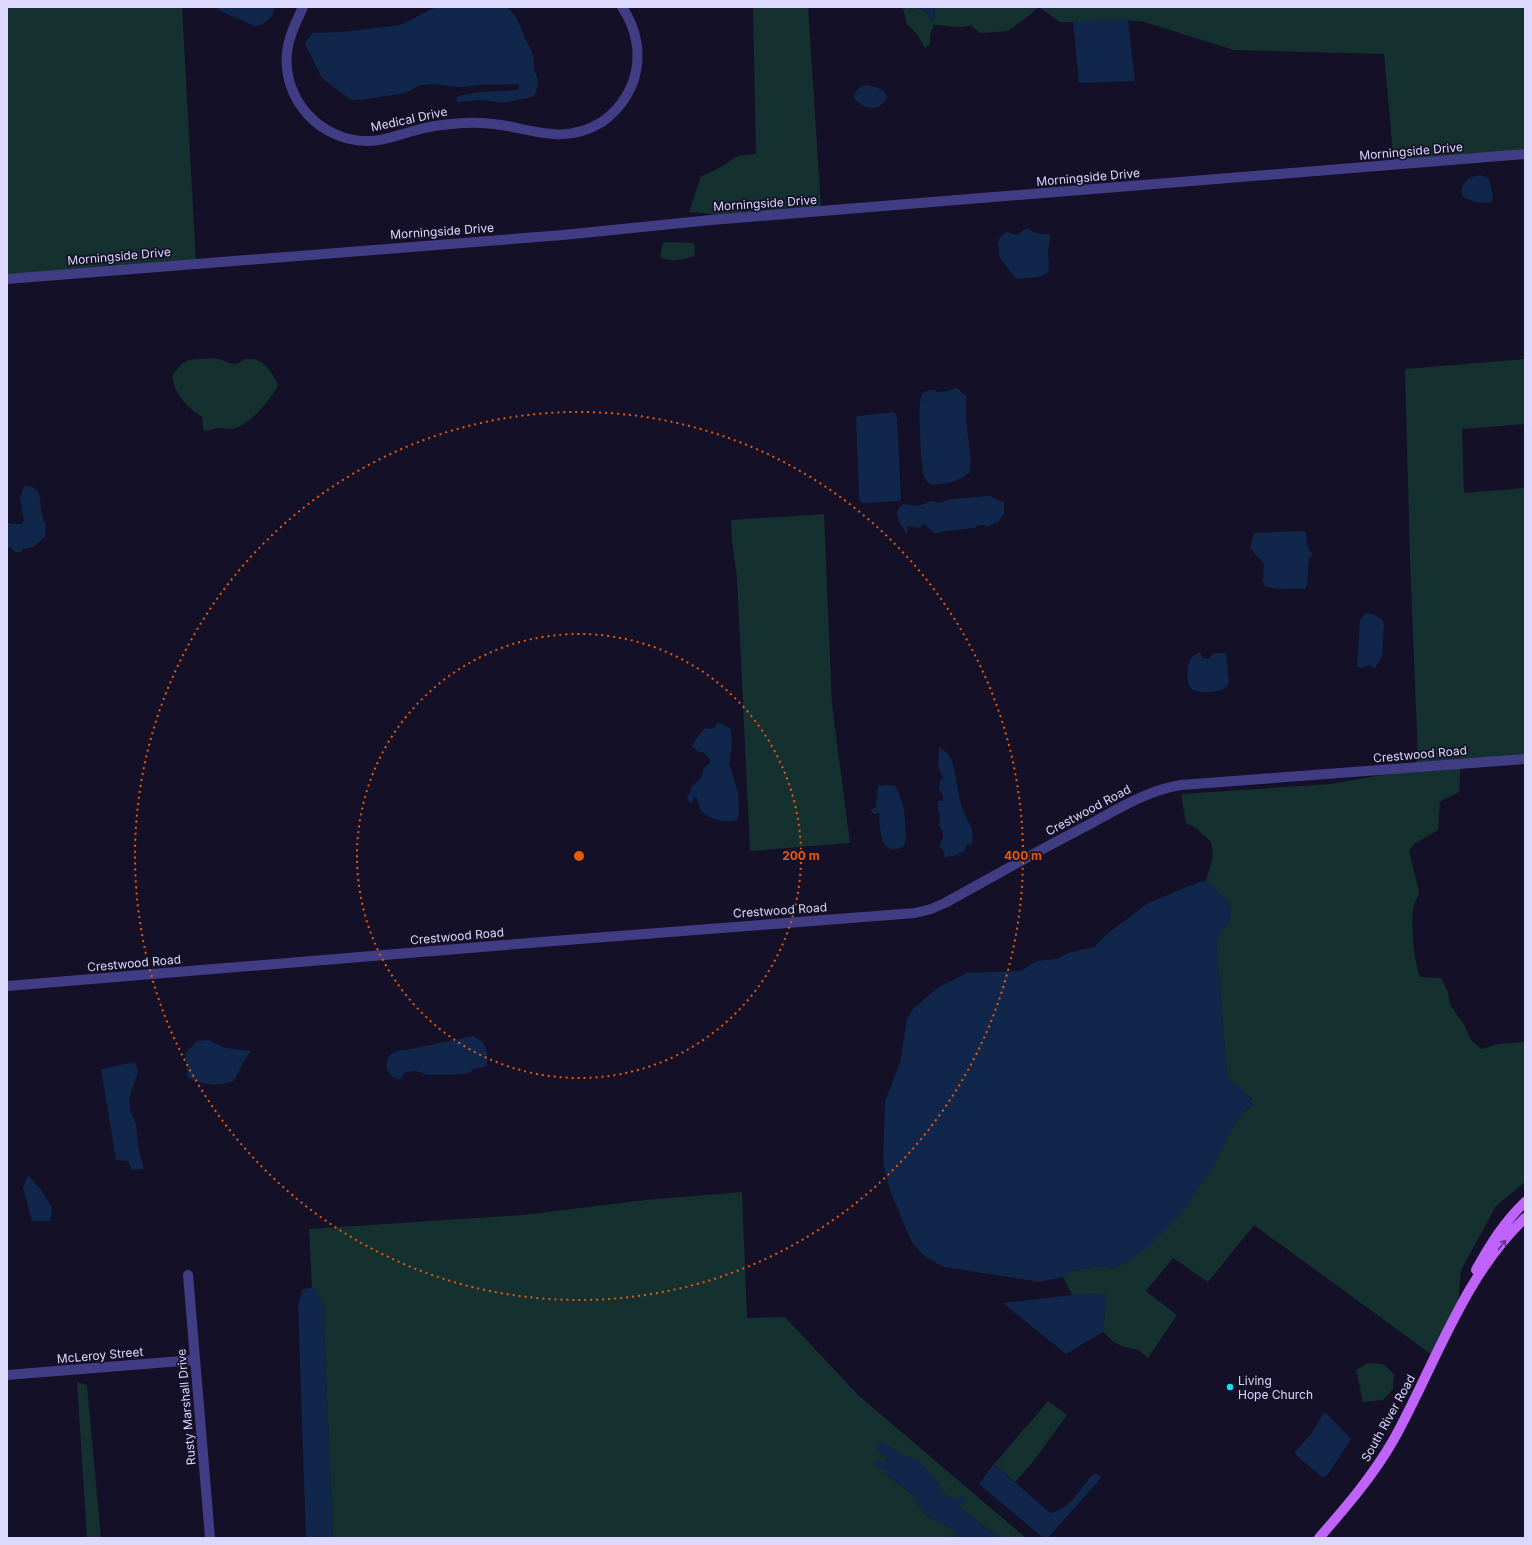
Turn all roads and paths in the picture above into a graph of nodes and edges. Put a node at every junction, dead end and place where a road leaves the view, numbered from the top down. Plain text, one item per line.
1 (303, 7) edge
2 (622, 7) edge
3 (1525, 154) edge
4 (7, 278) edge
5 (1525, 759) edge
6 (7, 986) edge
7 (1525, 1202) edge
8 (1525, 1218) edge
9 (188, 1275) dead end
10 (1464, 1300) junction
11 (194, 1360) junction
12 (7, 1375) edge
13 (210, 1538) edge
14 (1319, 1538) edge

1 - 2 street, Medical Drive
3 - 4 street, Morningside Drive
5 - 6 street, Crestwood Road
7 - 10 main road, South River Road
10 -> 8 main road, South River Road
9 - 11 street, Rusty Marshall Drive
10 - 14 main road, South River Road
11 - 12 street, McLeroy Street
11 - 13 street, Rusty Marshall Drive

